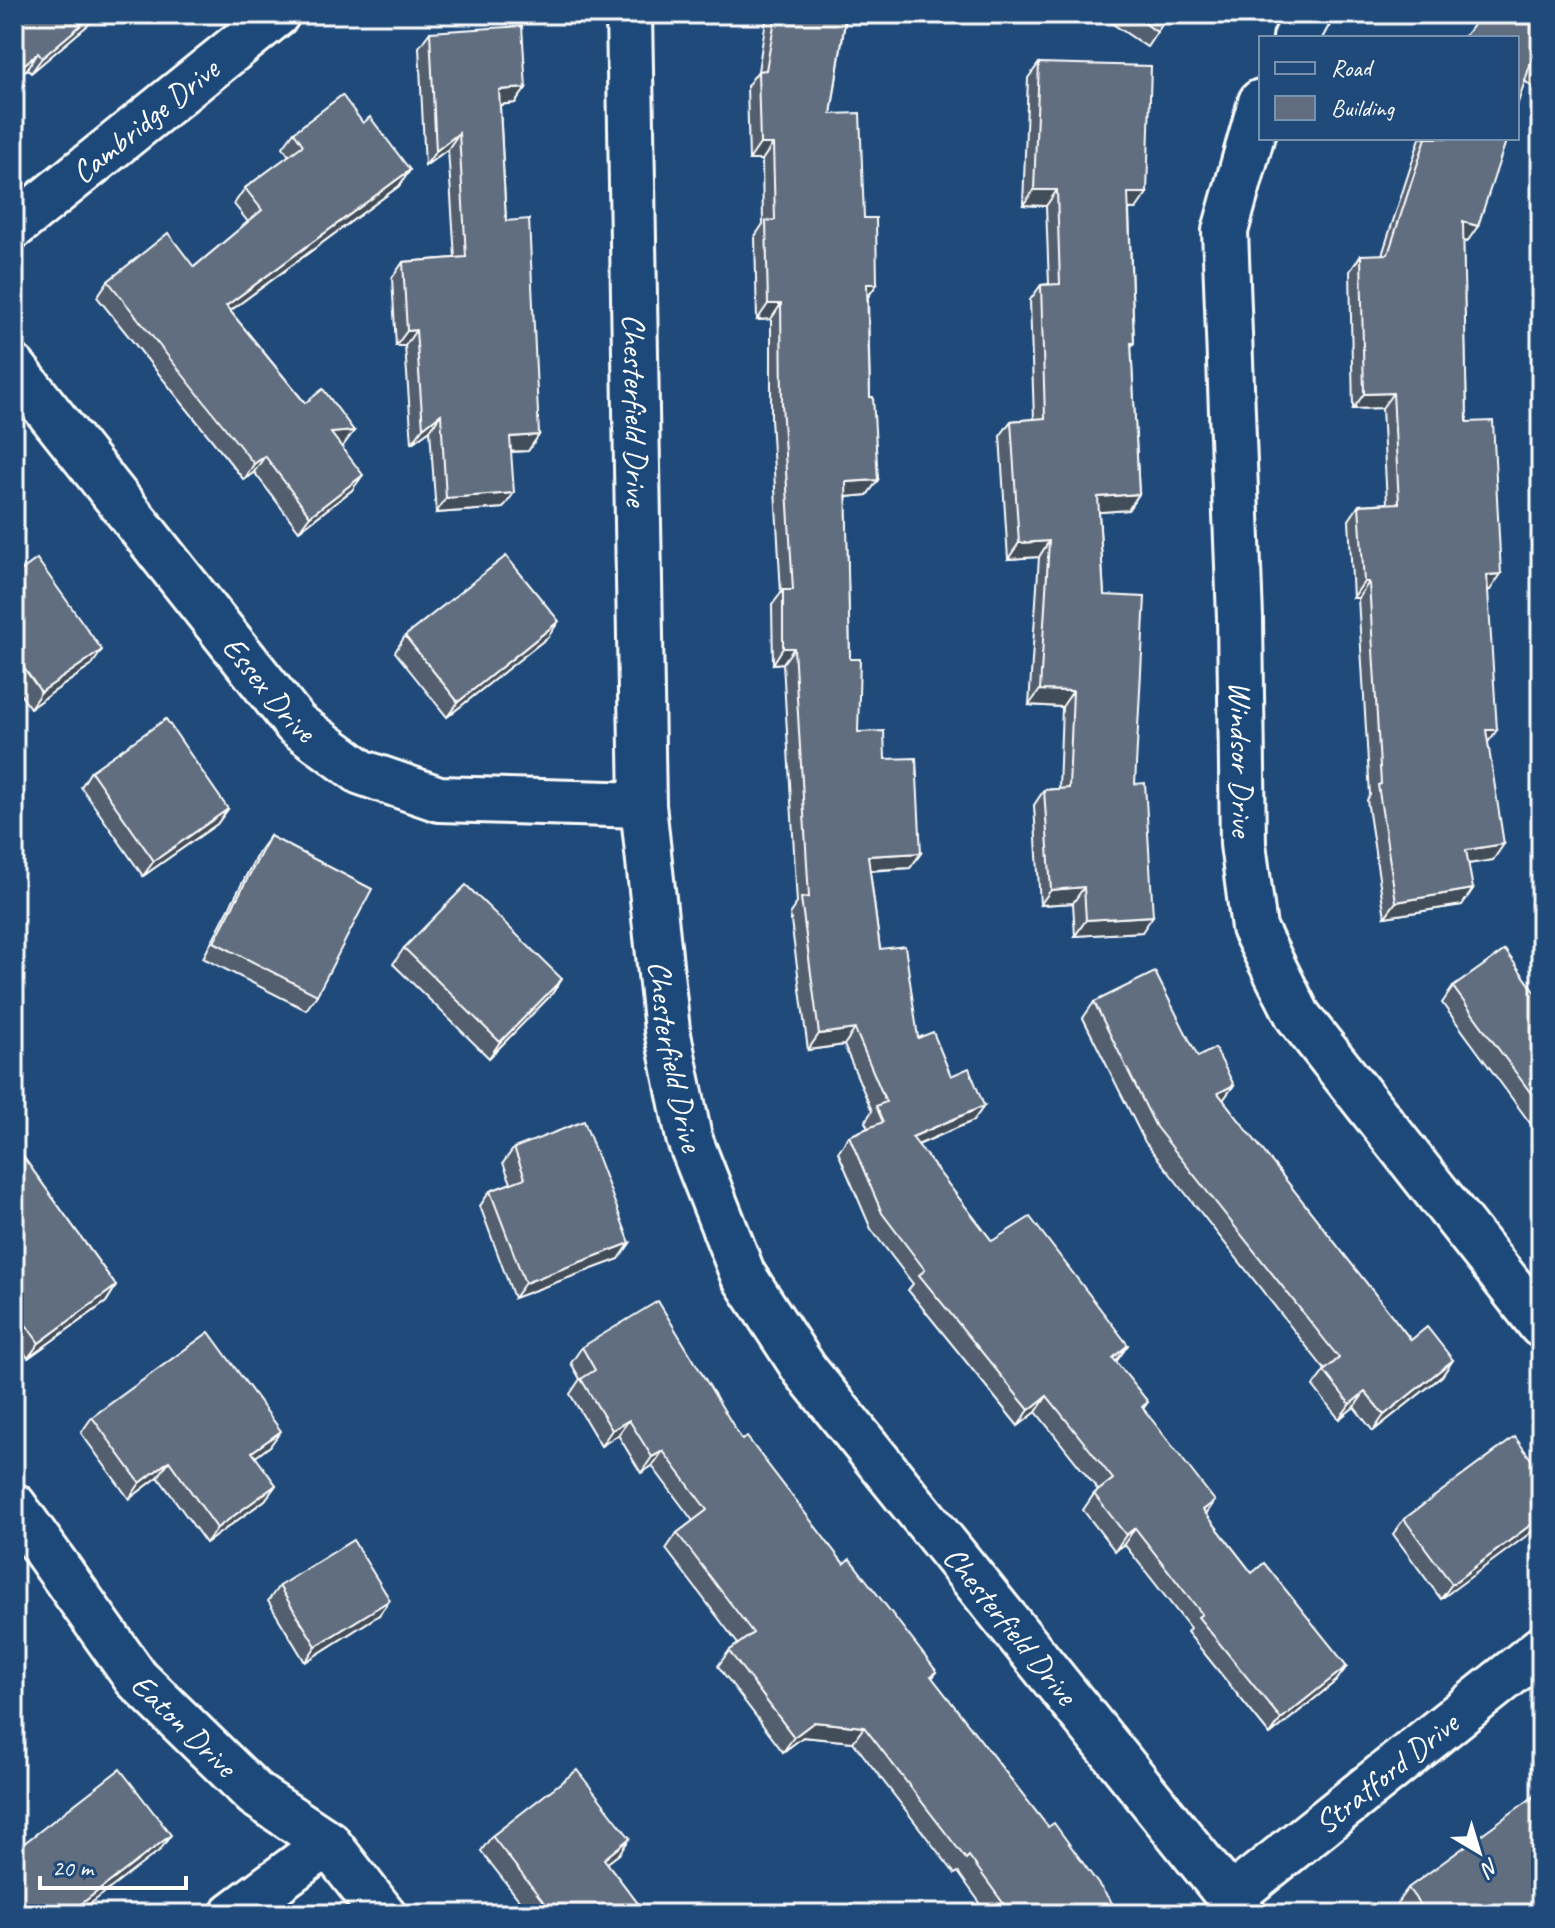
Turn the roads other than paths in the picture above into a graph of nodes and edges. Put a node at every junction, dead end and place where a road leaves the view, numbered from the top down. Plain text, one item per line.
1 (277, 14) edge
2 (629, 14) edge
3 (1309, 14) edge
4 (1297, 36) edge
5 (1259, 109) edge
6 (14, 226) edge
7 (14, 368) edge
8 (643, 805) junction
9 (1541, 1325) edge
10 (14, 1506) edge
11 (1541, 1649) edge
12 (328, 1843) junction
13 (1236, 1906) edge
14 (233, 1914) edge
15 (383, 1914) edge

1 - 6 street, Cambridge Drive
2 - 8 street, Chesterfield Drive
3 - 4 street
5 - 9 street, Windsor Drive
7 - 8 street, Essex Drive
8 - 13 street, Chesterfield Drive
10 - 12 street, Eaton Drive
11 - 13 street, Stratford Drive
12 - 14 street
12 - 15 street, Eaton Drive

